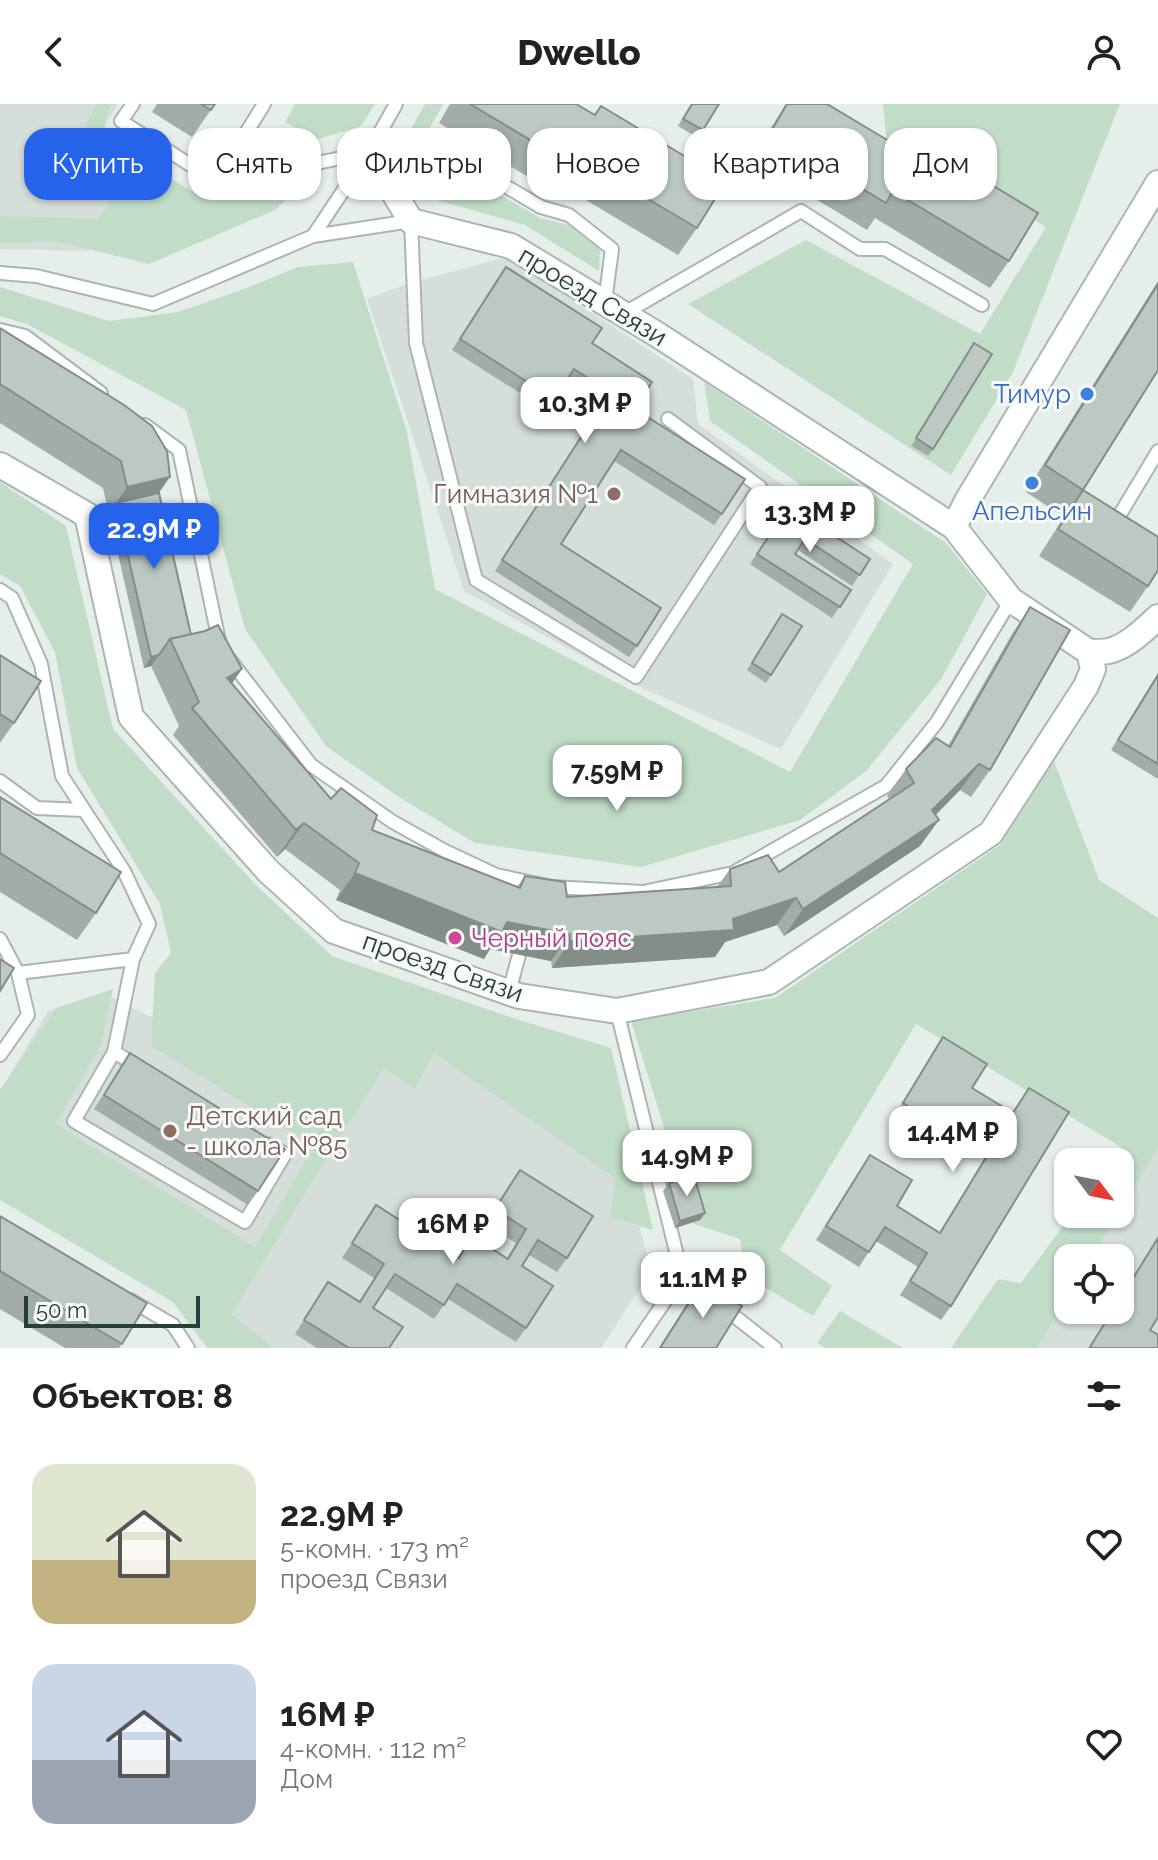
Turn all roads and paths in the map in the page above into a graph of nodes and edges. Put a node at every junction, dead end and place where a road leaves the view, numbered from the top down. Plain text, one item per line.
1 (133, 104) edge
2 (264, 104) edge
3 (396, 104) edge
4 (249, 128) edge
5 (382, 128) edge
6 (188, 164) edge
7 (1158, 183) edge
8 (511, 189) edge
9 (337, 200) edge
10 (398, 200) edge
11 (411, 221) junction
12 (313, 236) junction
13 (0, 273) edge
14 (982, 305) dead end
15 (614, 308) junction
16 (0, 330) edge
17 (115, 403) edge
18 (668, 419) dead end
19 (140, 421) edge
20 (1158, 451) edge
21 (0, 465) edge
22 (954, 527) junction
23 (1137, 534) edge
24 (0, 590) edge
25 (1011, 600) junction
26 (1158, 617) edge
27 (1089, 652) junction
28 (0, 781) edge
29 (83, 810) junction
30 (0, 939) edge
31 (519, 955) edge
32 (133, 959) junction
33 (18, 973) junction
34 (509, 992) junction
35 (617, 1011) junction
36 (114, 1052) junction
37 (0, 1055) edge
38 (154, 1076) edge
39 (259, 1139) edge
40 (682, 1276) junction
41 (119, 1294) edge
42 (188, 1348) edge
43 (633, 1348) edge
44 (775, 1348) edge

1 - 6 lane
2 - 4 lane
3 - 5 lane
7 - 22 street
8 - 15 lane
9 - 12 lane
10 - 11 street
11 - 12 lane
11 - 15 street, проезд Связи
11 - 18 lane
12 - 13 lane
14 - 15 lane
15 - 22 street, проезд Связи
16 - 17 lane
19 - 25 lane
20 - 23 lane
21 - 34 street, проезд Связи
22 - 25 street, проезд Связи
24 - 29 lane
25 - 27 street, проезд Связи
26 - 27 street
27 - 35 street, проезд Связи
28 - 29 lane
29 - 32 lane
30 - 33 lane
31 - 34 lane
32 - 33 lane
32 - 36 lane
33 - 37 lane
34 - 35 street, проезд Связи
35 - 40 lane
36 - 38 lane
36 - 39 lane
40 - 43 lane
40 - 44 lane
41 - 42 lane

